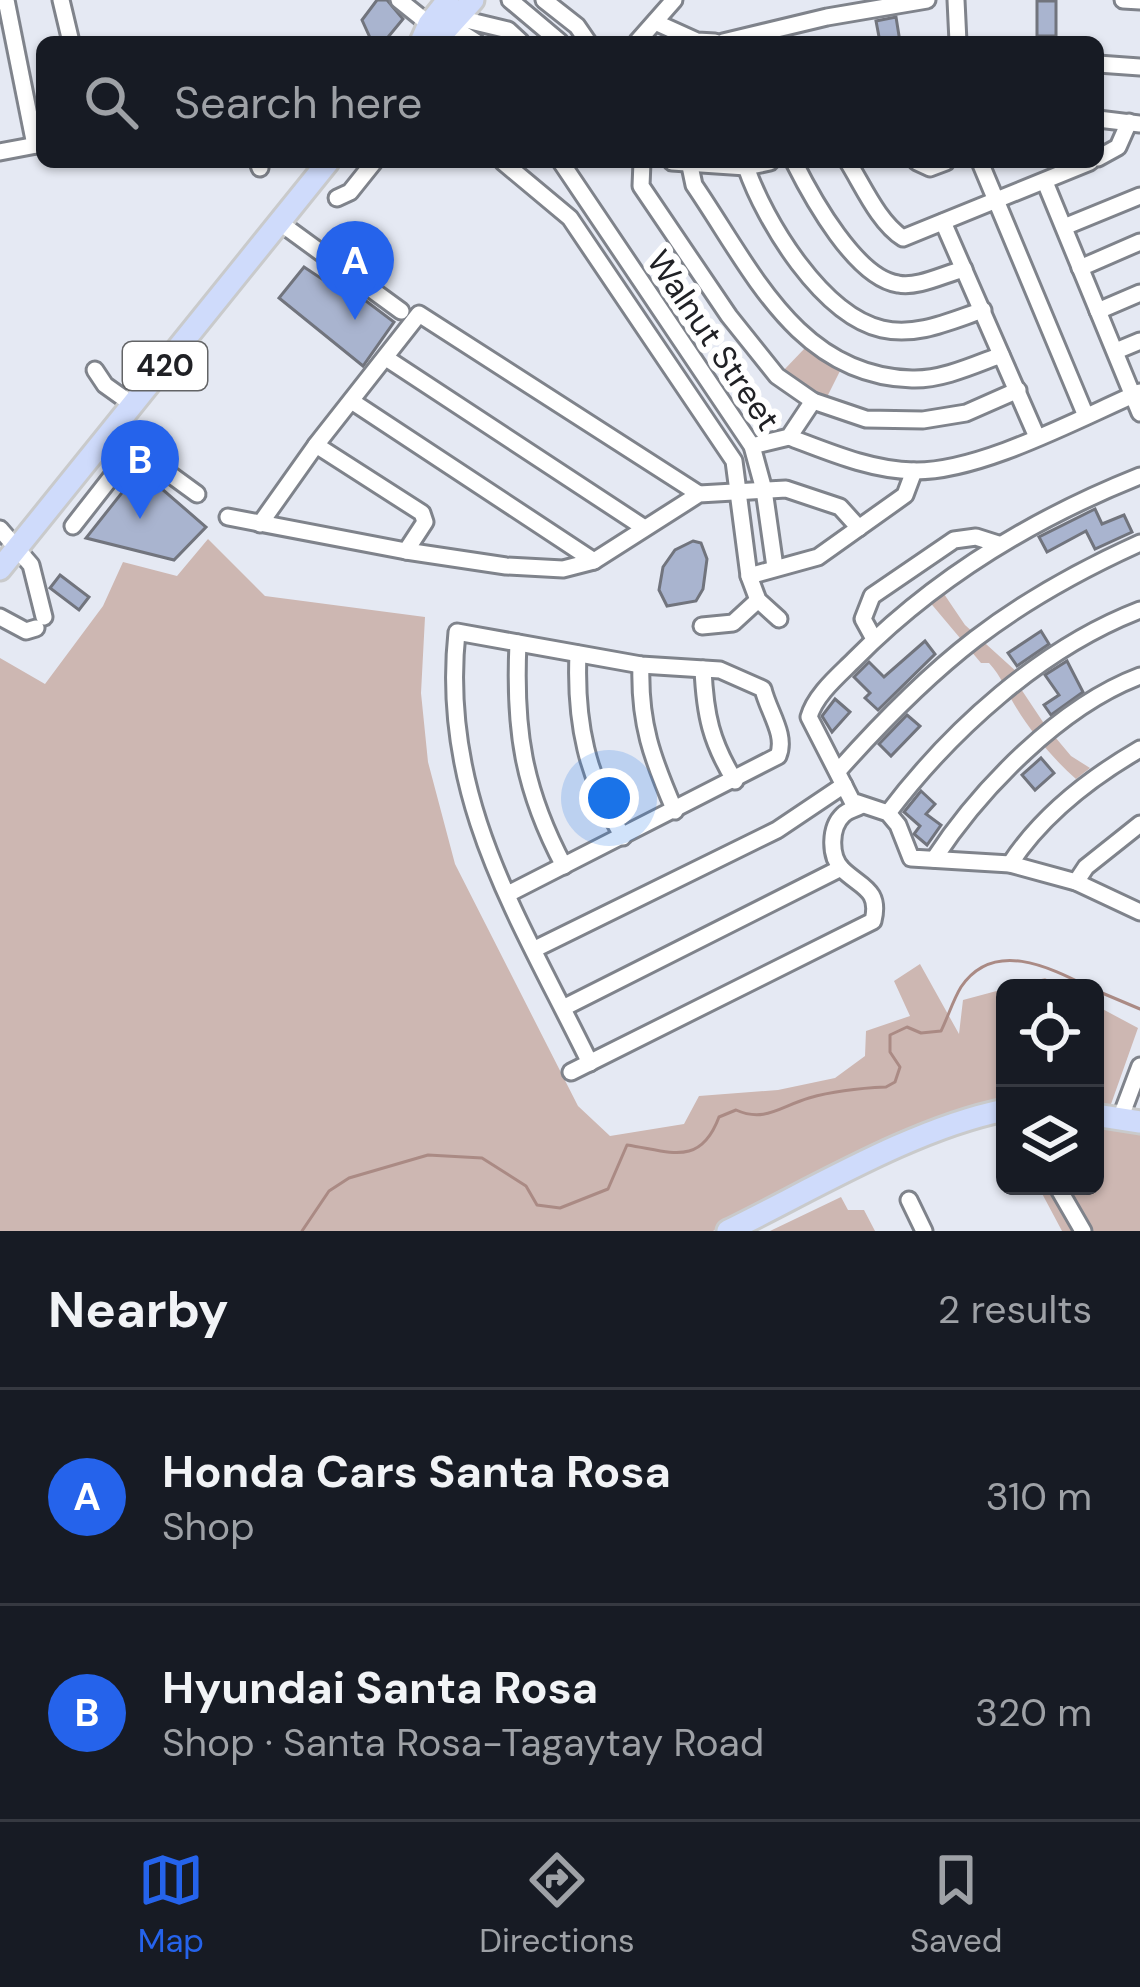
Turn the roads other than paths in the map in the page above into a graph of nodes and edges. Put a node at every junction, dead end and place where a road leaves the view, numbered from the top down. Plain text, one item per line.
1 (5, 0) edge
2 (61, 0) edge
3 (399, 0) edge
4 (510, 0) edge
5 (544, 0) edge
6 (674, 0) edge
7 (927, 0) edge
8 (956, 0) edge
9 (1123, 0) edge
10 (1140, 1) edge
11 (901, 2) edge
12 (524, 12) junction
13 (655, 22) junction
14 (450, 30) edge
15 (70, 36) edge
16 (514, 36) edge
17 (553, 36) edge
18 (584, 36) edge
19 (642, 36) edge
20 (686, 36) edge
21 (746, 36) edge
22 (958, 36) edge
23 (1104, 64) edge
24 (1140, 67) edge
25 (1104, 120) edge
26 (1134, 123) edge
27 (36, 135) edge
28 (36, 144) edge
29 (0, 152) edge
30 (1104, 155) edge
31 (323, 168) edge
32 (369, 168) edge
33 (510, 168) edge
34 (565, 168) edge
35 (642, 168) edge
36 (690, 168) edge
37 (746, 168) edge
38 (797, 168) edge
39 (852, 168) edge
40 (982, 168) edge
41 (1076, 168) edge
42 (1045, 182) junction
43 (1140, 196) edge
44 (337, 198) dead end
45 (995, 200) junction
46 (279, 222) junction
47 (943, 223) junction
48 (1064, 227) junction
49 (1140, 242) edge
50 (964, 268) junction
51 (1081, 268) junction
52 (1140, 292) edge
53 (983, 310) junction
54 (401, 311) dead end
55 (1098, 311) junction
56 (1140, 341) edge
57 (1116, 351) junction
58 (1001, 355) junction
59 (386, 358) junction
60 (95, 370) dead end
61 (1018, 390) junction
62 (1136, 394) edge
63 (813, 401) junction
64 (353, 402) junction
65 (133, 405) junction
66 (1140, 413) edge
67 (1086, 416) junction
68 (112, 432) junction
69 (789, 436) junction
70 (1037, 437) junction
71 (316, 446) junction
72 (752, 446) junction
73 (134, 448) junction
74 (914, 471) junction
75 (1140, 476) edge
76 (738, 489) junction
77 (764, 490) junction
78 (197, 494) dead end
79 (699, 494) junction
80 (228, 517) dead end
81 (260, 524) junction
82 (73, 526) dead end
83 (643, 527) junction
84 (859, 528) junction
85 (0, 529) edge
86 (1140, 543) edge
87 (998, 544) junction
88 (18, 546) junction
89 (406, 551) junction
90 (594, 561) junction
91 (775, 567) junction
92 (0, 569) edge
93 (748, 576) junction
94 (758, 600) junction
95 (1140, 610) edge
96 (0, 617) edge
97 (779, 619) dead end
98 (702, 626) dead end
99 (874, 639) junction
100 (518, 643) junction
101 (578, 654) junction
102 (641, 665) junction
103 (704, 669) junction
104 (1140, 676) edge
105 (1140, 749) edge
106 (841, 778) junction
107 (735, 781) junction
108 (860, 806) junction
109 (676, 811) junction
110 (888, 814) junction
111 (1140, 824) edge
112 (623, 837) junction
113 (934, 859) junction
114 (1010, 864) junction
115 (564, 866) junction
116 (841, 868) junction
117 (1076, 882) junction
118 (508, 894) junction
119 (1138, 909) edge
120 (535, 949) junction
121 (563, 1007) junction
122 (590, 1063) junction
123 (1140, 1066) edge
124 (571, 1072) dead end
125 (996, 1112) edge
126 (1130, 1120) edge
127 (1062, 1195) edge
128 (910, 1200) dead end
129 (728, 1231) edge
130 (924, 1231) edge
131 (1082, 1231) edge

1 - 27 street
2 - 15 street
3 - 14 street
4 - 12 street
5 - 18 street
6 - 13 street
7 - 11 street
8 - 22 street
9 - 10 street
11 - 21 street
12 - 16 street
12 - 17 street
13 - 19 street
13 - 20 street
14 - 16 street
23 - 24 street
25 - 26 street
26 - 30 street
28 - 29 street
31 - 46 main road, 420
32 - 44 street
33 - 76 street
34 - 72 street, Walnut Street
35 - 63 street
36 - 58 street
37 - 53 street
38 - 50 street
39 - 47 street
40 - 45 street
41 - 42 street
42 - 45 street
42 - 48 street
43 - 48 street
45 - 47 street
45 - 67 street
46 - 54 street
46 - 65 main road, 420
47 - 50 street
48 - 51 street
49 - 51 street
50 - 53 street
51 - 55 street
52 - 55 street
53 - 58 street
55 - 57 street
56 - 57 street
57 - 62 street
58 - 61 street
59 - 64 street
59 - 79 street
59 - 83 street
60 - 65 street
61 - 63 street
61 - 70 street
62 - 66 street
62 - 67 street
63 - 69 street
64 - 71 street
64 - 90 street
65 - 68 main road, 420
67 - 70 street
68 - 73 street
68 - 88 main road, 420
69 - 72 street
69 - 74 street
70 - 74 street
71 - 81 street
71 - 89 street
72 - 77 street, Walnut Street
73 - 78 street
73 - 82 street
74 - 84 street
75 - 87 street
76 - 77 street
76 - 79 street
76 - 93 street
77 - 84 street
77 - 91 street, Walnut Street
79 - 83 street
80 - 81 street
81 - 89 street
83 - 90 street
84 - 91 street
85 - 88 street
86 - 106 street
87 - 99 street
87 - 99 street
88 - 92 main road, 420
88 - 96 street
89 - 90 street
91 - 93 street
93 - 94 street
94 - 97 street
94 - 98 street
95 - 110 street
99 - 106 street
100 - 101 street
100 - 115 street
100 - 118 street
101 - 102 street
101 - 112 street
102 - 103 street
102 - 109 street
103 - 107 street
103 - 107 street
104 - 113 street
105 - 114 street
106 - 108 street
106 - 120 street
107 - 109 street
108 - 110 street
108 - 116 street
109 - 112 street
110 - 113 street
111 - 117 street
112 - 115 street
113 - 114 street
114 - 117 street
115 - 118 street
116 - 121 street
116 - 122 street
117 - 119 street
118 - 120 street
120 - 121 street
121 - 122 street
122 - 124 street
123 - 126 street
125 - 129 main road
127 - 131 street
128 - 130 street

